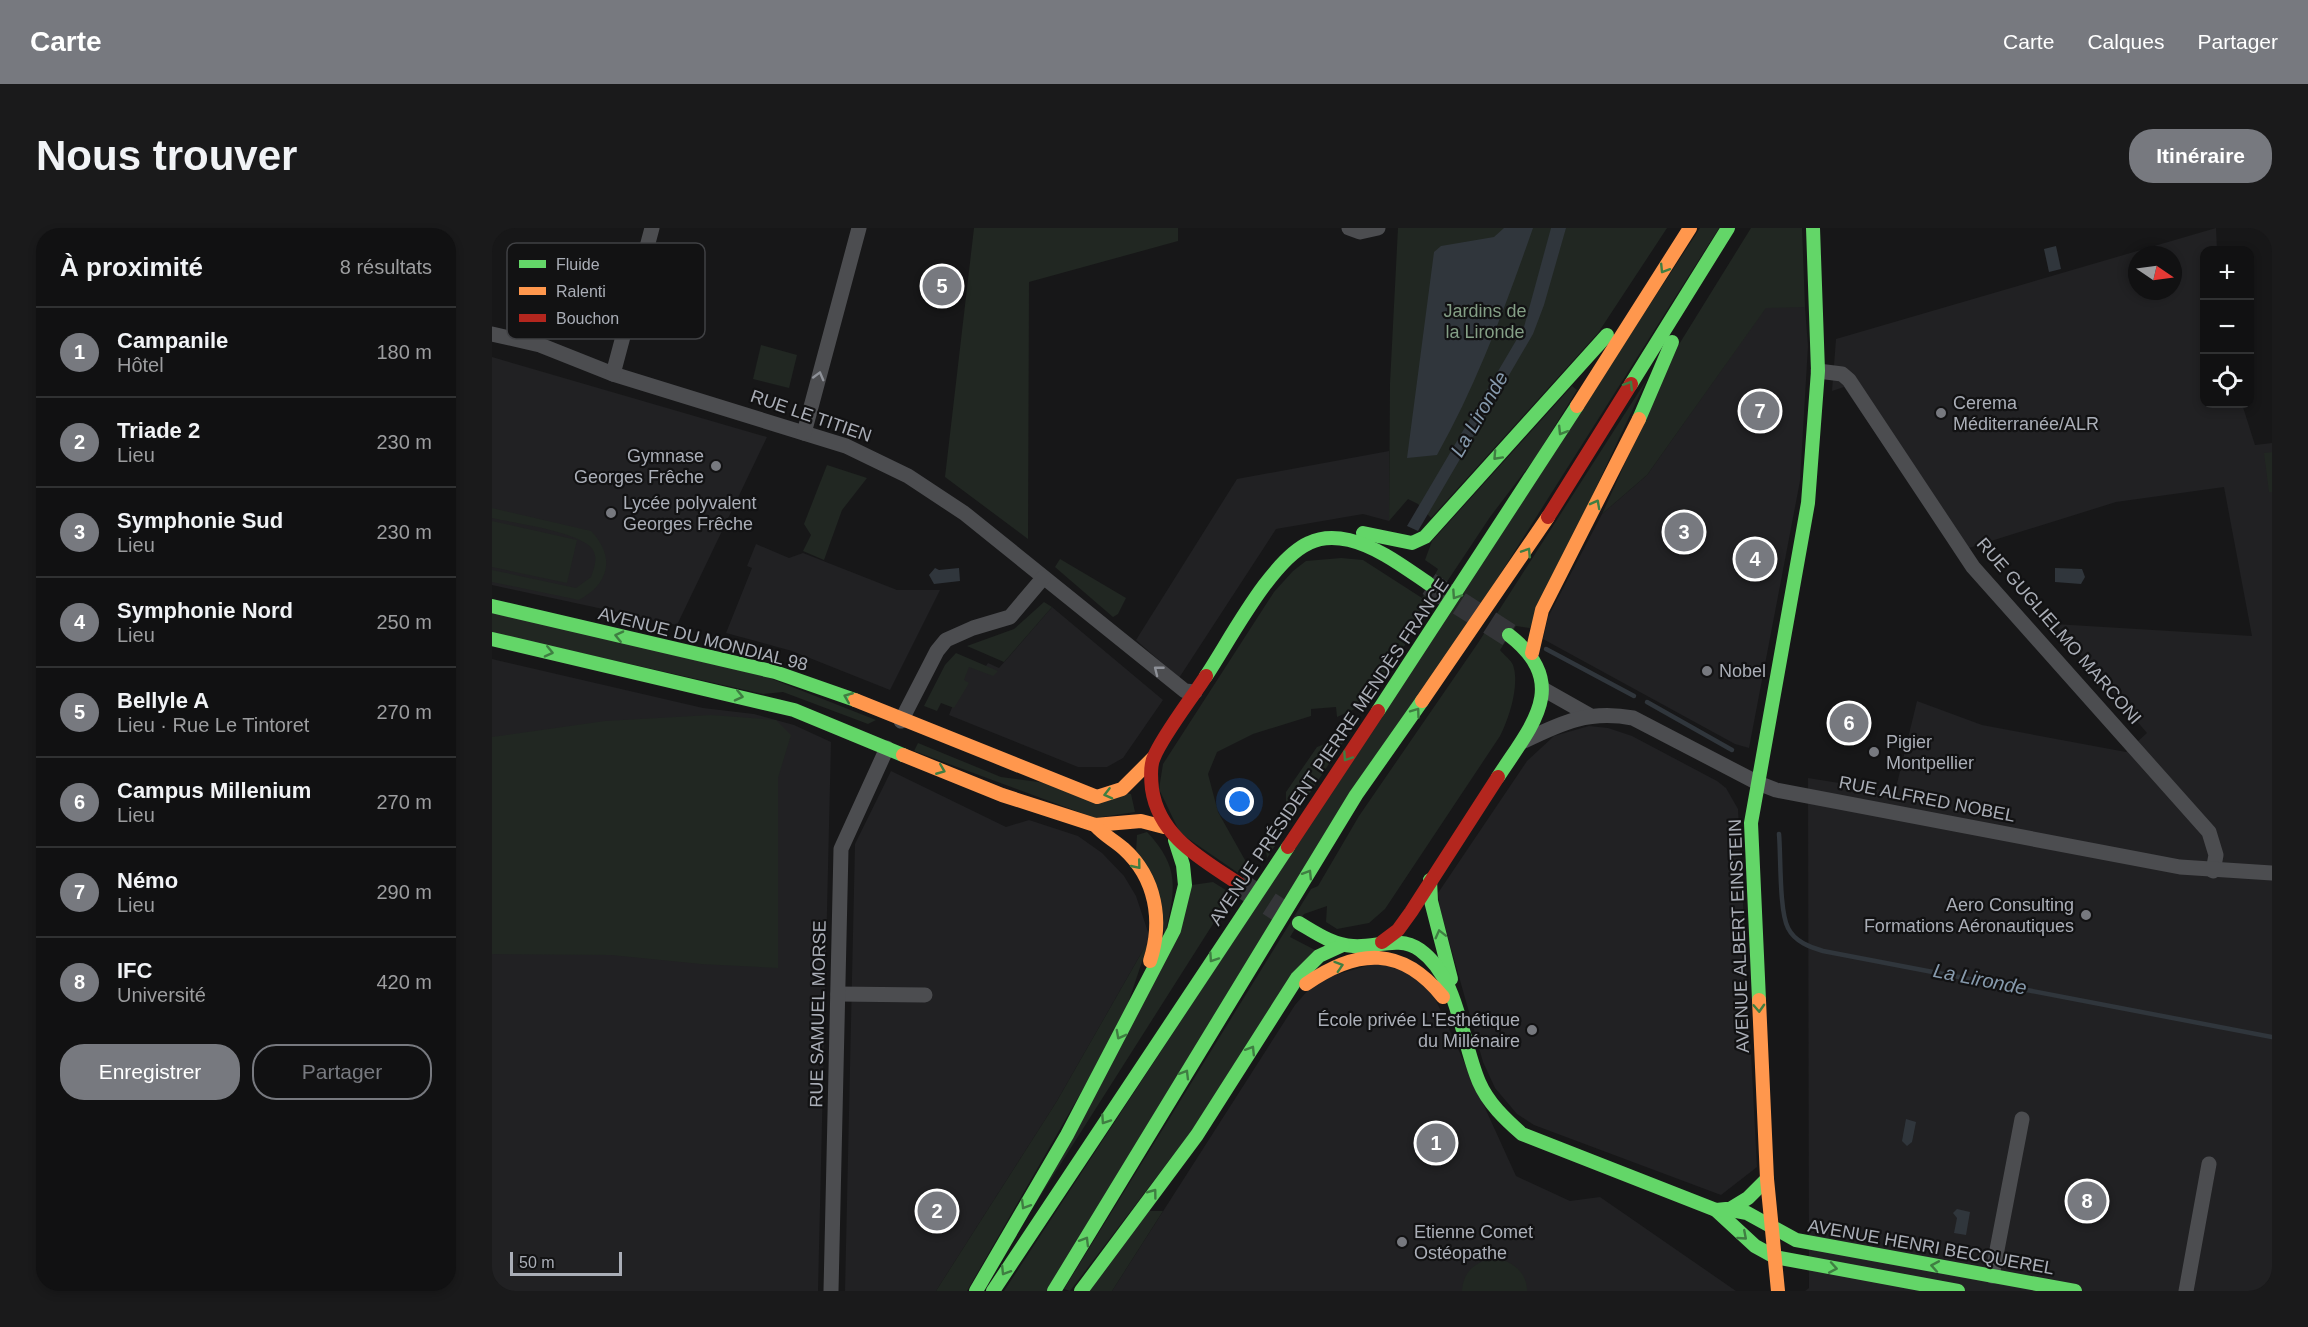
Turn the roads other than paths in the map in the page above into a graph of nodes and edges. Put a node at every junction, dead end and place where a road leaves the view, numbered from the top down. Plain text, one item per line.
1 (652, 228) edge
2 (859, 228) edge
3 (1349, 228) edge
4 (1378, 228) edge
5 (1690, 228) edge
6 (1728, 228) edge
7 (1813, 228) edge
8 (648, 243) edge
9 (1689, 290) junction
10 (1638, 310) junction
11 (492, 334) edge
12 (507, 338) edge
13 (512, 339) edge
14 (622, 339) edge
15 (1818, 371) junction
16 (613, 374) junction
17 (804, 433) junction
18 (1335, 537) junction
19 (1043, 578) junction
20 (1429, 584) tunnel mouth
21 (492, 606) edge
22 (1509, 635) tunnel mouth
23 (492, 639) edge
24 (1532, 653) junction
25 (1543, 689) junction
26 (1195, 692) junction
27 (1589, 715) junction
28 (894, 734) junction
29 (1521, 742) junction
30 (1153, 758) junction
31 (1758, 783) junction
32 (1095, 825) junction
33 (1164, 827) junction
34 (1175, 840) junction
35 (2213, 871) junction
36 (2272, 873) edge
37 (1430, 880) junction
38 (1239, 884) tunnel mouth
39 (1299, 923) tunnel mouth
40 (1382, 942) junction
41 (1343, 945) junction
42 (1148, 983) junction
43 (1287, 993) junction
44 (838, 994) junction
45 (924, 995) dead end
46 (1455, 1011) junction
47 (2022, 1119) dead end
48 (2209, 1164) dead end
49 (1767, 1179) junction
50 (1730, 1209) junction
51 (1716, 1210) junction
52 (1771, 1227) junction
53 (1775, 1257) junction
54 (1992, 1276) junction
55 (831, 1291) edge
56 (976, 1291) edge
57 (993, 1291) edge
58 (1054, 1291) edge
59 (1081, 1291) edge
60 (1778, 1291) edge
61 (1958, 1291) edge
62 (2075, 1291) edge
63 (2186, 1291) edge

1 - 8 street
17 -> 2 street
3 - 4 street
5 -> 10 main road, AVENUE PRÉSIDENT PIERRE MENDÈS FRANCE
6 - 9 main road
7 - 15 main road, AVENUE ALBERT EINSTEIN
24 -> 9 main road
58 -> 9 main road
10 -> 18 main road, AVENUE DU MONDIAL 98
10 -> 57 main road, AVENUE PRÉSIDENT PIERRE MENDÈS FRANCE
11 - 12 street, RUE LE TITIEN
13 - 16 street, RUE LE TITIEN
14 - 16 street
15 - 31 main road, AVENUE ALBERT EINSTEIN
15 - 35 street, RUE GUGLIELMO MARCONI
16 - 17 street, RUE LE TITIEN
17 - 19 street, RUE LE TITIEN
18 - 20 main road
18 - 26 main road, AVENUE DU MONDIAL 98
26 -> 19 street, RUE LE TITIEN
19 - 28 street, RUE SAMUEL MORSE
28 -> 21 main road, AVENUE DU MONDIAL 98
22 - 24 main road
23 -> 28 main road, AVENUE DU MONDIAL 98
24 - 25 main road
25 - 27 street, RUE ALFRED NOBEL
25 - 29 main road
26 - 30 main road, AVENUE DU MONDIAL 98
27 - 29 street, RUE ALFRED NOBEL
27 - 31 street, RUE ALFRED NOBEL
30 -> 28 main road, AVENUE DU MONDIAL 98
28 -> 32 main road, AVENUE DU MONDIAL 98
28 - 44 street, RUE SAMUEL MORSE
29 - 37 main road
30 - 33 main road
31 - 35 street, RUE ALFRED NOBEL
31 -> 49 main road, AVENUE ALBERT EINSTEIN
32 - 33 main road, AVENUE DU MONDIAL 98
32 -> 42 main road
33 - 34 main road
34 - 38 main road
34 - 42 main road
35 - 36 street, RUE ALFRED NOBEL
37 - 40 main road
46 -> 37 main road, AVENUE HENRI BECQUEREL
39 - 41 main road
40 - 41 main road, AVENUE HENRI BECQUEREL
40 - 46 main road, AVENUE HENRI BECQUEREL
41 - 43 main road
42 -> 56 main road
43 -> 46 main road
59 -> 43 main road
44 - 45 street
44 - 55 street, RUE SAMUEL MORSE
46 - 51 main road, AVENUE HENRI BECQUEREL
47 - 54 street
48 - 63 street
49 - 50 main road
49 - 52 main road, AVENUE ALBERT EINSTEIN
50 - 51 main road, AVENUE HENRI BECQUEREL
50 - 52 main road, AVENUE HENRI BECQUEREL
51 -> 53 main road, AVENUE HENRI BECQUEREL
52 - 53 main road, AVENUE ALBERT EINSTEIN
54 -> 52 main road, AVENUE HENRI BECQUEREL
53 - 60 main road, AVENUE ALBERT EINSTEIN
53 -> 61 main road, AVENUE HENRI BECQUEREL
54 - 62 main road, AVENUE HENRI BECQUEREL

